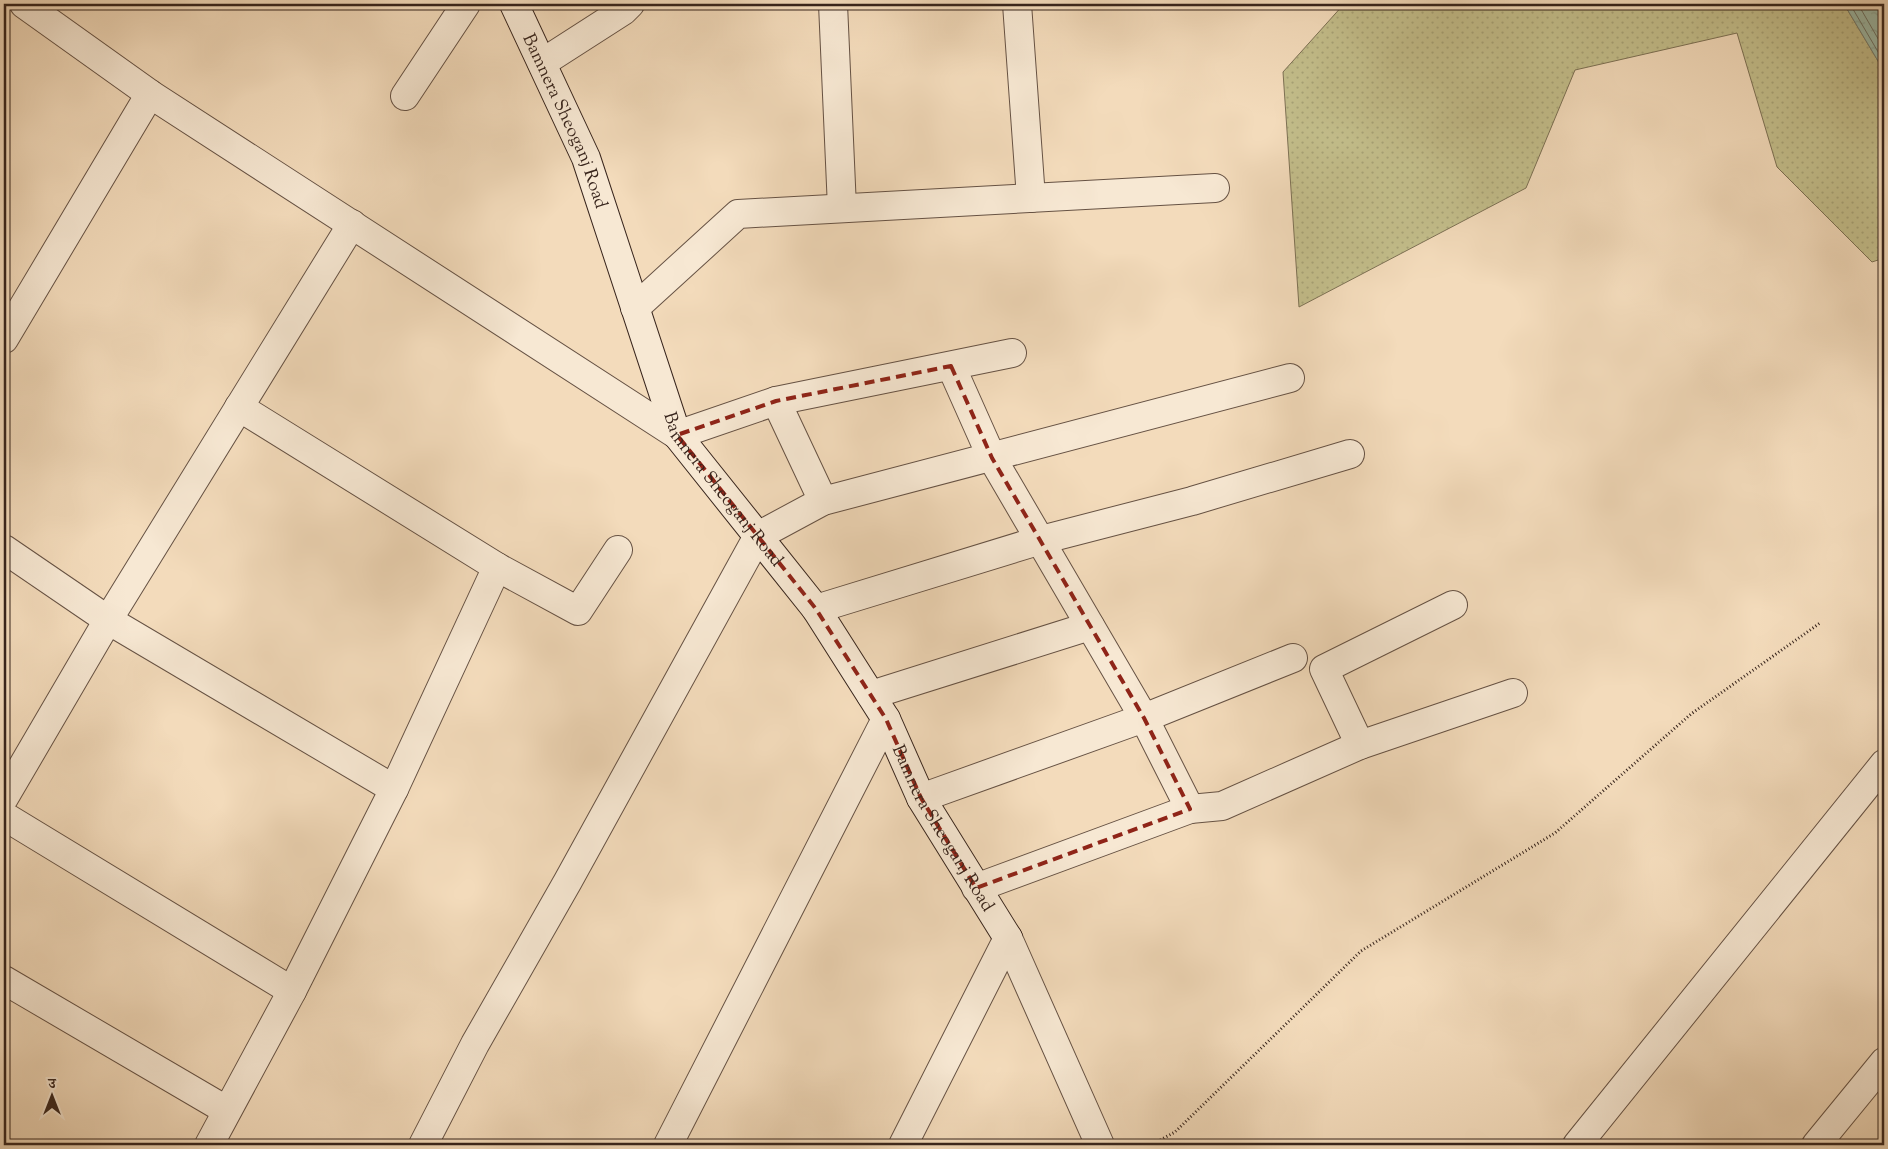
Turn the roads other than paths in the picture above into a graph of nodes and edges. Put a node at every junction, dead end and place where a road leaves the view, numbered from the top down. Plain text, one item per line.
1 (24, 4) edge
2 (466, 4) edge
3 (514, 4) edge
4 (630, 4) edge
5 (832, 4) edge
6 (1017, 4) edge
7 (542, 63) junction
8 (150, 94) junction
9 (405, 96) dead end
10 (1215, 188) dead end
11 (1031, 198) junction
12 (842, 208) junction
13 (352, 224) junction
14 (635, 308) junction
15 (4, 339) edge
16 (1012, 353) dead end
17 (951, 366) junction
18 (1290, 378) dead end
19 (776, 401) junction
20 (239, 407) junction
21 (677, 435) junction
22 (1350, 454) dead end
23 (992, 458) junction
24 (823, 501) junction
25 (758, 536) junction
26 (1041, 540) junction
27 (4, 549) edge
28 (618, 550) dead end
29 (496, 568) junction
30 (1453, 604) dead end
31 (816, 609) junction
32 (108, 620) junction
33 (1090, 626) junction
34 (1293, 658) dead end
35 (1513, 693) dead end
36 (871, 695) junction
37 (1144, 718) junction
38 (886, 719) junction
39 (1360, 744) junction
40 (1884, 764) edge
41 (394, 790) junction
42 (4, 798) edge
43 (921, 798) junction
44 (1190, 809) junction
45 (4, 816) edge
46 (976, 888) junction
47 (1008, 938) junction
48 (4, 980) edge
49 (292, 991) junction
50 (1884, 1062) edge
51 (226, 1110) junction
52 (209, 1145) edge
53 (423, 1145) edge
54 (668, 1145) edge
55 (903, 1145) edge
56 (1100, 1145) edge
57 (1577, 1145) edge
58 (1816, 1145) edge

1 - 8 street
2 - 9 street
3 - 7 street, Bamnera Sheoganj Road
4 - 7 street
5 - 12 street
6 - 11 street
7 - 14 street, Bamnera Sheoganj Road
8 - 13 street
8 - 15 street
10 - 11 street
11 - 12 street
12 - 14 street
13 - 20 street
13 - 21 street
14 - 21 street, Bamnera Sheoganj Road
16 - 17 street
17 - 19 street
17 - 23 street
18 - 23 street
19 - 21 street
19 - 24 street
20 - 29 street
20 - 32 street
21 - 25 street, Bamnera Sheoganj Road
22 - 26 street
23 - 24 street
23 - 26 street
24 - 25 street
25 - 31 street, Bamnera Sheoganj Road
25 - 53 street
26 - 31 street
26 - 33 street
27 - 32 street
28 - 29 street
29 - 41 street
30 - 39 street
31 - 36 street, Bamnera Sheoganj Road
32 - 41 street
32 - 42 street
33 - 36 street
33 - 37 street
34 - 37 street
35 - 39 street
36 - 38 street, Bamnera Sheoganj Road
37 - 43 street
37 - 44 street
38 - 43 street, Bamnera Sheoganj Road
38 - 54 street
39 - 44 street
40 - 57 street
41 - 49 street
43 - 46 street, Bamnera Sheoganj Road
44 - 46 street
45 - 49 street
46 - 47 street, Bamnera Sheoganj Road
47 - 55 street
47 - 56 street, Bamnera Sheoganj Road
48 - 51 street
49 - 51 street
50 - 58 street
51 - 52 street

